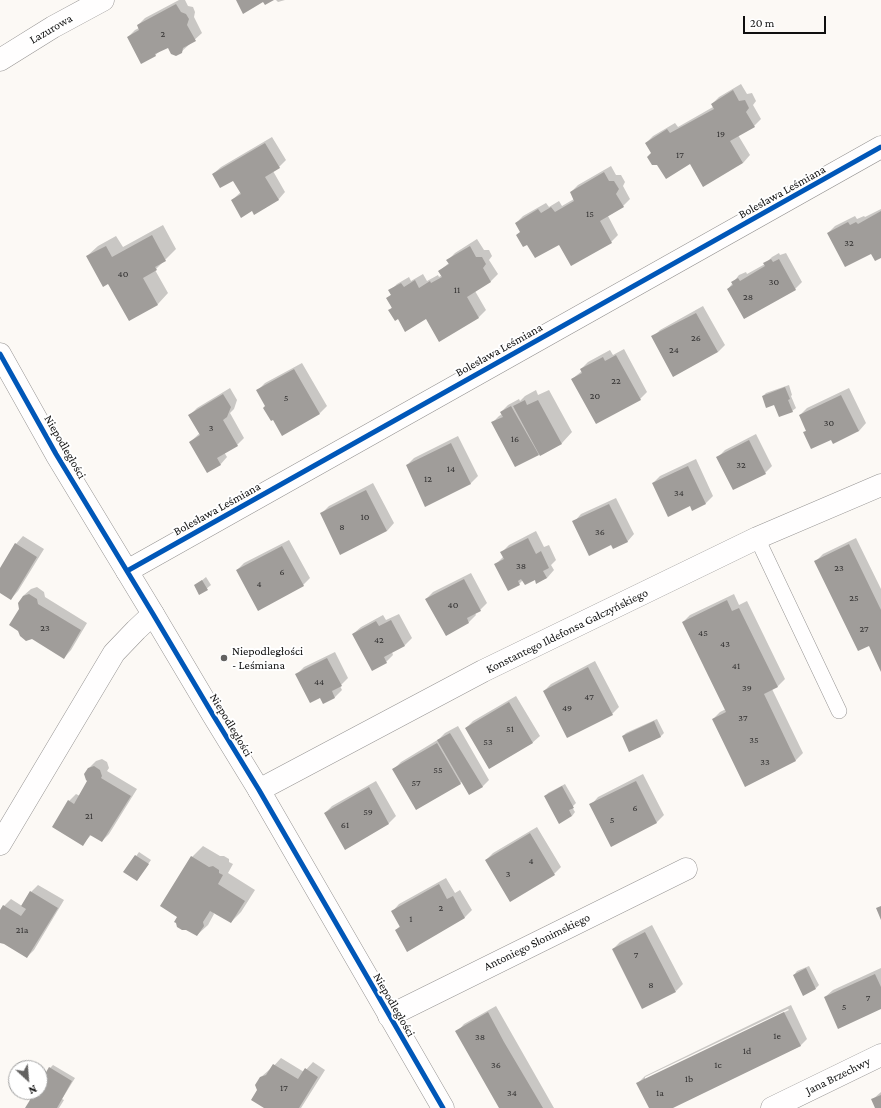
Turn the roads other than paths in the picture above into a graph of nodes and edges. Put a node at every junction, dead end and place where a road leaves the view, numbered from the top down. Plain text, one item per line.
1 (103, 0) edge
2 (0, 60) edge
3 (881, 147) edge
4 (1, 360) edge
5 (881, 485) edge
6 (757, 538) junction
7 (127, 571) junction
8 (153, 614) junction
9 (839, 712) dead end
10 (259, 790) junction
11 (0, 844) edge
12 (686, 869) dead end
13 (389, 1016) junction
14 (881, 1055) edge
15 (443, 1108) edge
16 (772, 1108) edge

1 - 2 street, Lazurowa
3 - 7 street, Bolesława Leśmiana
4 - 7 street, Niepodległości
5 - 6 street, Konstantego Ildefonsa Gałczyńskiego
6 - 9 lane
6 - 10 street, Konstantego Ildefonsa Gałczyńskiego
7 - 8 street, Niepodległości
8 - 10 street, Niepodległości
8 - 11 street
10 - 13 street, Niepodległości
12 - 13 street, Antoniego Słonimskiego
13 - 15 street, Niepodległości
14 - 16 street, Jana Brzechwy

